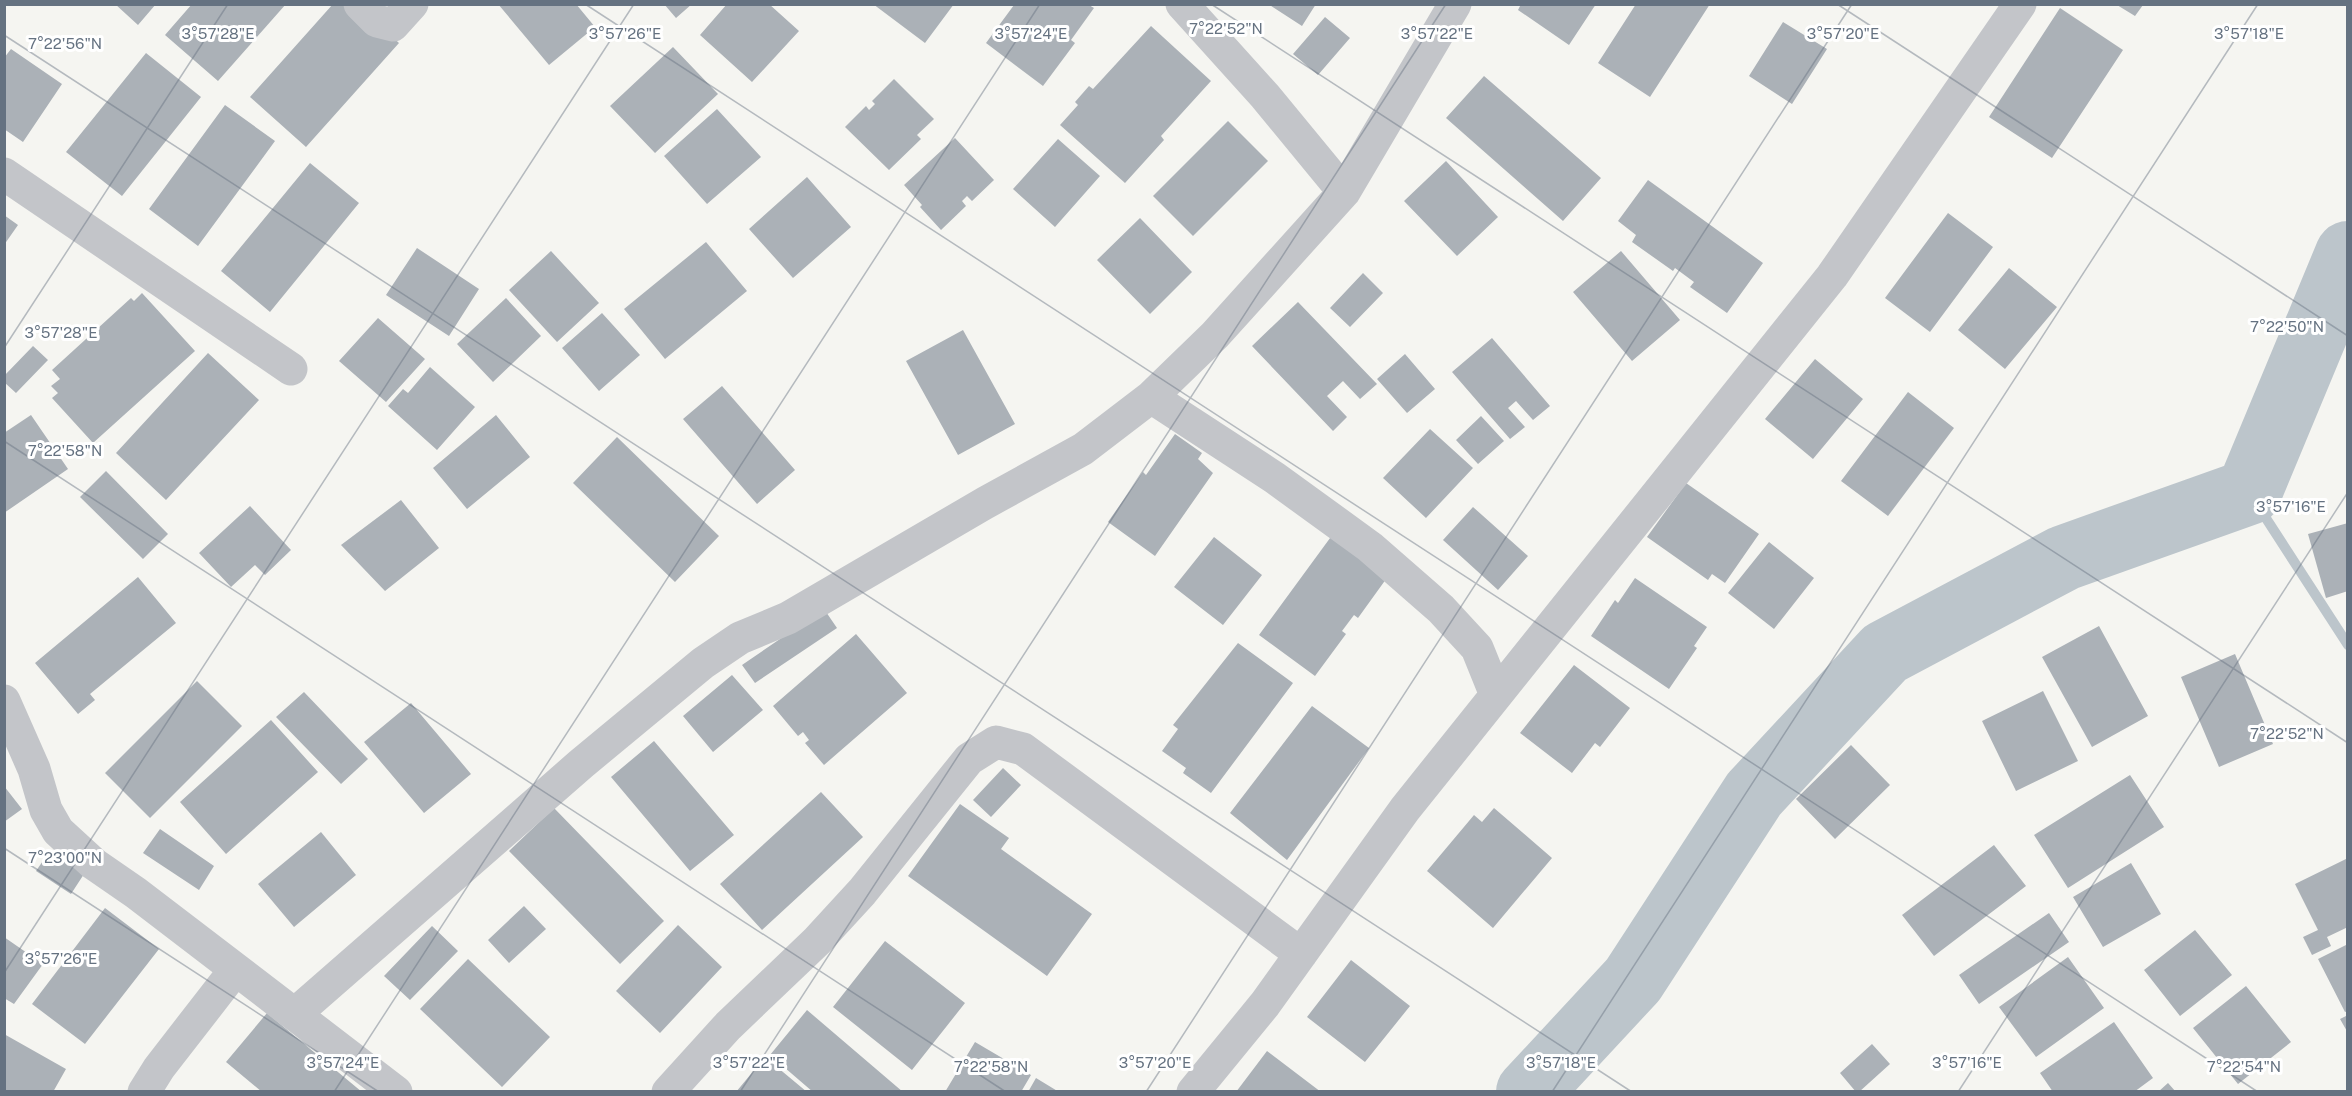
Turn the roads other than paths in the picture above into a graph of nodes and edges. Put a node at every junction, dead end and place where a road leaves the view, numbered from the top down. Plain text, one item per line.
1 (360, 4) edge
2 (412, 4) edge
3 (1182, 4) edge
4 (1455, 4) edge
5 (2020, 4) edge
6 (4, 174) edge
7 (1344, 192) junction
8 (291, 369) dead end
9 (1151, 397) junction
10 (1496, 695) junction
11 (4, 702) edge
12 (1301, 954) junction
13 (235, 970) junction
14 (295, 1014) junction
15 (144, 1092) edge
16 (396, 1092) edge
17 (668, 1092) edge
18 (1193, 1092) edge

1 - 2 street
3 - 7 street
4 - 7 street
5 - 10 street
6 - 8 street
7 - 9 street
9 - 10 street
9 - 14 street
10 - 12 street
11 - 13 street
12 - 17 street
12 - 18 street
13 - 14 street
13 - 15 street
14 - 16 street

